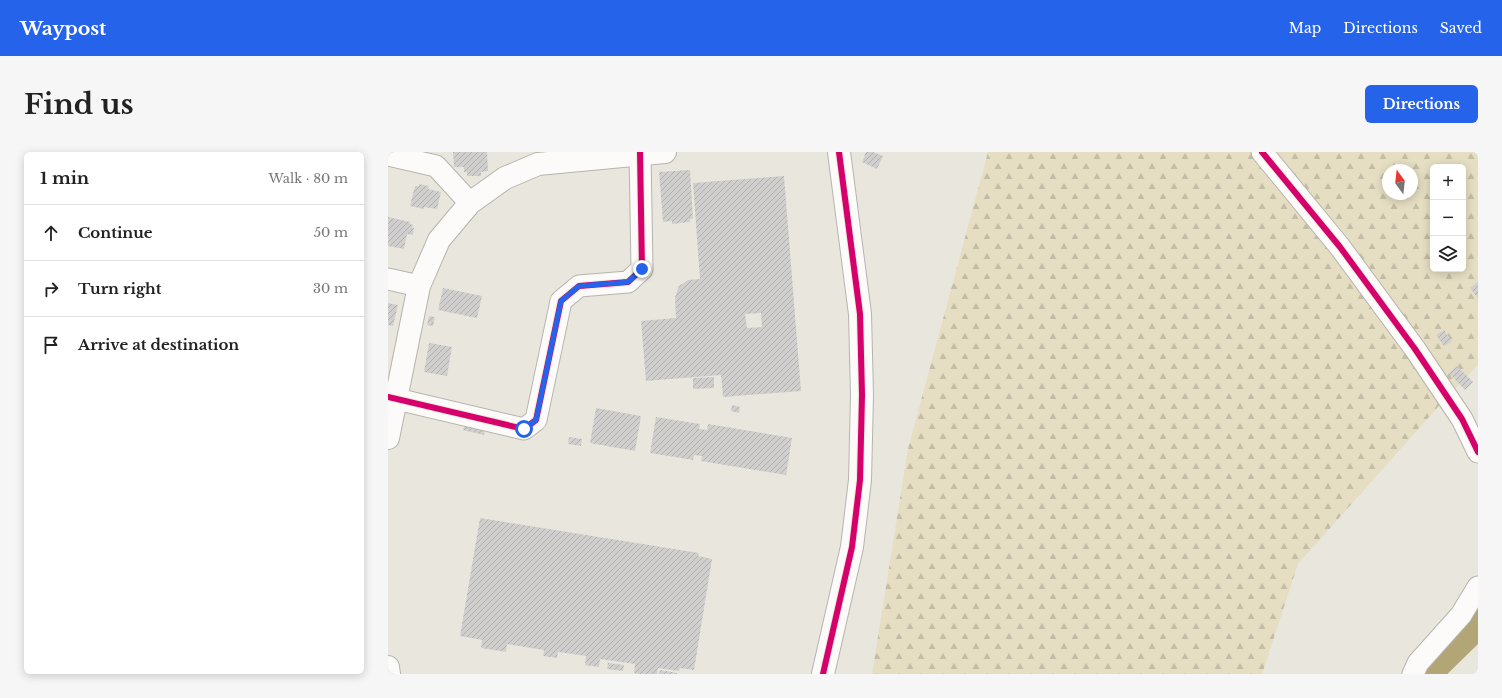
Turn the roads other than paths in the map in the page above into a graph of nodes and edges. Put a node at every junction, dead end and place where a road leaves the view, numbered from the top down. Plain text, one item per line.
1 (664, 152) edge
2 (839, 152) edge
3 (1262, 152) edge
4 (640, 153) edge
5 (388, 156) edge
6 (538, 158) edge
7 (436, 159) edge
8 (470, 203) junction
9 (388, 279) edge
10 (419, 286) junction
11 (392, 398) edge
12 (388, 438) edge
13 (1478, 452) edge
14 (1478, 586) edge
15 (388, 667) edge
16 (389, 674) edge
17 (823, 674) edge
18 (1413, 674) edge

1 - 4 street
2 - 17 street
3 - 13 street
4 - 6 street
4 - 11 street
5 - 7 street
6 - 8 street
7 - 8 street
8 - 10 street
9 - 10 street
10 - 11 street
11 - 12 street
14 - 18 street
15 - 16 street

